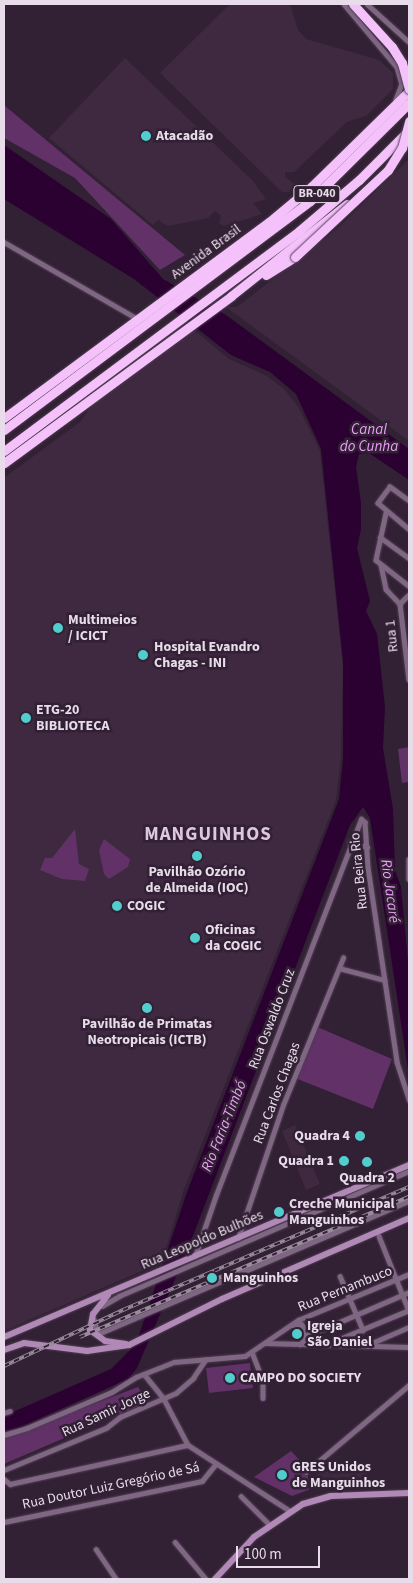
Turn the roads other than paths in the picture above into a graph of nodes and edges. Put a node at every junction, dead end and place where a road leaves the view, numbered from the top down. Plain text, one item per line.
1 (344, 4) edge
2 (353, 4) edge
3 (368, 4) edge
4 (409, 42) edge
5 (395, 63) junction
6 (409, 64) edge
7 (409, 90) edge
8 (409, 103) edge
9 (386, 115) junction
10 (409, 121) edge
11 (409, 129) edge
12 (409, 146) edge
13 (4, 242) edge
14 (211, 271) junction
15 (232, 296) junction
16 (151, 315) junction
17 (138, 319) junction
18 (4, 418) edge
19 (4, 430) edge
20 (4, 451) edge
21 (4, 463) edge
22 (409, 501) edge
23 (386, 512) junction
24 (409, 529) edge
25 (380, 537) junction
26 (409, 558) edge
27 (381, 566) junction
28 (409, 586) edge
29 (409, 594) edge
30 (400, 604) junction
31 (409, 625) edge
32 (403, 630) junction
33 (408, 657) edge
34 (409, 679) edge
35 (361, 819) joint
36 (350, 842) junction
37 (367, 847) junction
38 (409, 860) edge
39 (409, 879) edge
40 (343, 958) dead end
41 (339, 968) junction
42 (384, 980) junction
43 (409, 1100) edge
44 (409, 1165) edge
45 (409, 1171) edge
46 (409, 1201) edge
47 (409, 1218) edge
48 (379, 1236) dead end
49 (238, 1239) junction
50 (196, 1256) junction
51 (409, 1274) edge
52 (340, 1276) dead end
53 (397, 1280) junction
54 (111, 1292) junction
55 (409, 1292) edge
56 (403, 1295) junction
57 (350, 1300) junction
58 (409, 1310) edge
59 (357, 1316) junction
60 (291, 1325) junction
61 (409, 1326) edge
62 (363, 1330) junction
63 (307, 1336) junction
64 (4, 1337) edge
65 (132, 1343) junction
66 (265, 1343) junction
67 (297, 1345) junction
68 (323, 1346) junction
69 (363, 1347) junction
70 (409, 1347) edge
71 (4, 1350) edge
72 (252, 1352) junction
73 (205, 1360) junction
74 (144, 1374) junction
75 (409, 1384) edge
76 (263, 1398) dead end
77 (164, 1399) junction
78 (10, 1411) dead end
79 (4, 1412) edge
80 (4, 1435) edge
81 (188, 1445) junction
82 (216, 1464) junction
83 (4, 1470) edge
84 (306, 1472) dead end
85 (4, 1479) edge
86 (409, 1493) edge
87 (241, 1496) dead end
88 (290, 1511) junction
89 (4, 1522) edge
90 (269, 1524) junction
91 (175, 1542) dead end
92 (96, 1549) dead end
93 (116, 1579) edge
94 (206, 1579) edge
95 (215, 1579) edge

1 - 5 street
2 - 7 highway, bridge
3 - 4 street
5 - 6 street
5 - 9 street
7 - 9 highway, Avenida Brasil
8 - 14 highway, Avenida Brasil / BR-040
9 - 14 highway, Avenida Brasil
10 - 15 highway, bridge
11 - 20 highway, BR-040
12 - 15 highway
13 - 17 street
14 - 16 highway, Avenida Brasil / BR-040
15 - 21 highway
16 - 17 highway, Avenida Brasil
16 - 19 highway, Avenida Brasil / BR-040
17 - 18 highway, Avenida Brasil
22 - 23 street
23 - 24 street
23 - 25 street
25 - 26 street
25 - 27 street
27 - 28 street
27 - 30 street
29 - 30 street, Rua 1
30 - 32 street, Rua 1
31 - 32 street
32 - 33 street, Rua 1
33 - 34 street, Rua 1
35 - 36 street, Rua Oswaldo Cruz
35 - 37 street, Rua Beira Rio
36 - 37 street
36 - 50 street, Rua Oswaldo Cruz
37 - 42 street, Rua Beira Rio
38 - 39 street
40 - 41 street, Rua Carlos Chagas
41 - 42 street
41 - 49 street, Rua Carlos Chagas
42 - 43 street, Rua Beira Rio
44 - 49 main road, Rua Leopoldo Bulhões
45 - 46 street
47 - 65 main road
48 - 53 street
49 - 50 main road, Rua Leopoldo Bulhões
50 - 54 main road, Rua Leopoldo Bulhões
51 - 53 street, Rua Pernambuco
52 - 57 street
53 - 56 street
53 - 57 street, Rua Pernambuco
54 - 64 main road, Rua Leopoldo Bulhões
54 - 65 main road
55 - 56 street
56 - 58 street
56 - 59 street
57 - 59 street
57 - 60 street, Rua Pernambuco
58 - 62 street
59 - 62 street
59 - 63 street
60 - 63 street
60 - 66 street, Rua Pernambuco
61 - 69 street
62 - 68 street
63 - 67 street
65 - 71 main road
66 - 67 street
66 - 72 street, Rua Pernambuco
67 - 68 street
68 - 69 street
69 - 70 street
72 - 73 street
72 - 76 street
73 - 74 street
73 - 77 street, Rua Samir Jorge
74 - 77 street
74 - 80 street
75 - 84 street
77 - 81 street
77 - 83 street, Rua Samir Jorge
78 - 79 street
81 - 82 street
81 - 85 street
82 - 88 street
82 - 89 street, Rua Doutor Luiz Gregório de Sá
86 - 88 main road
87 - 90 street
88 - 90 main road
90 - 95 main road
91 - 94 street
92 - 93 street

